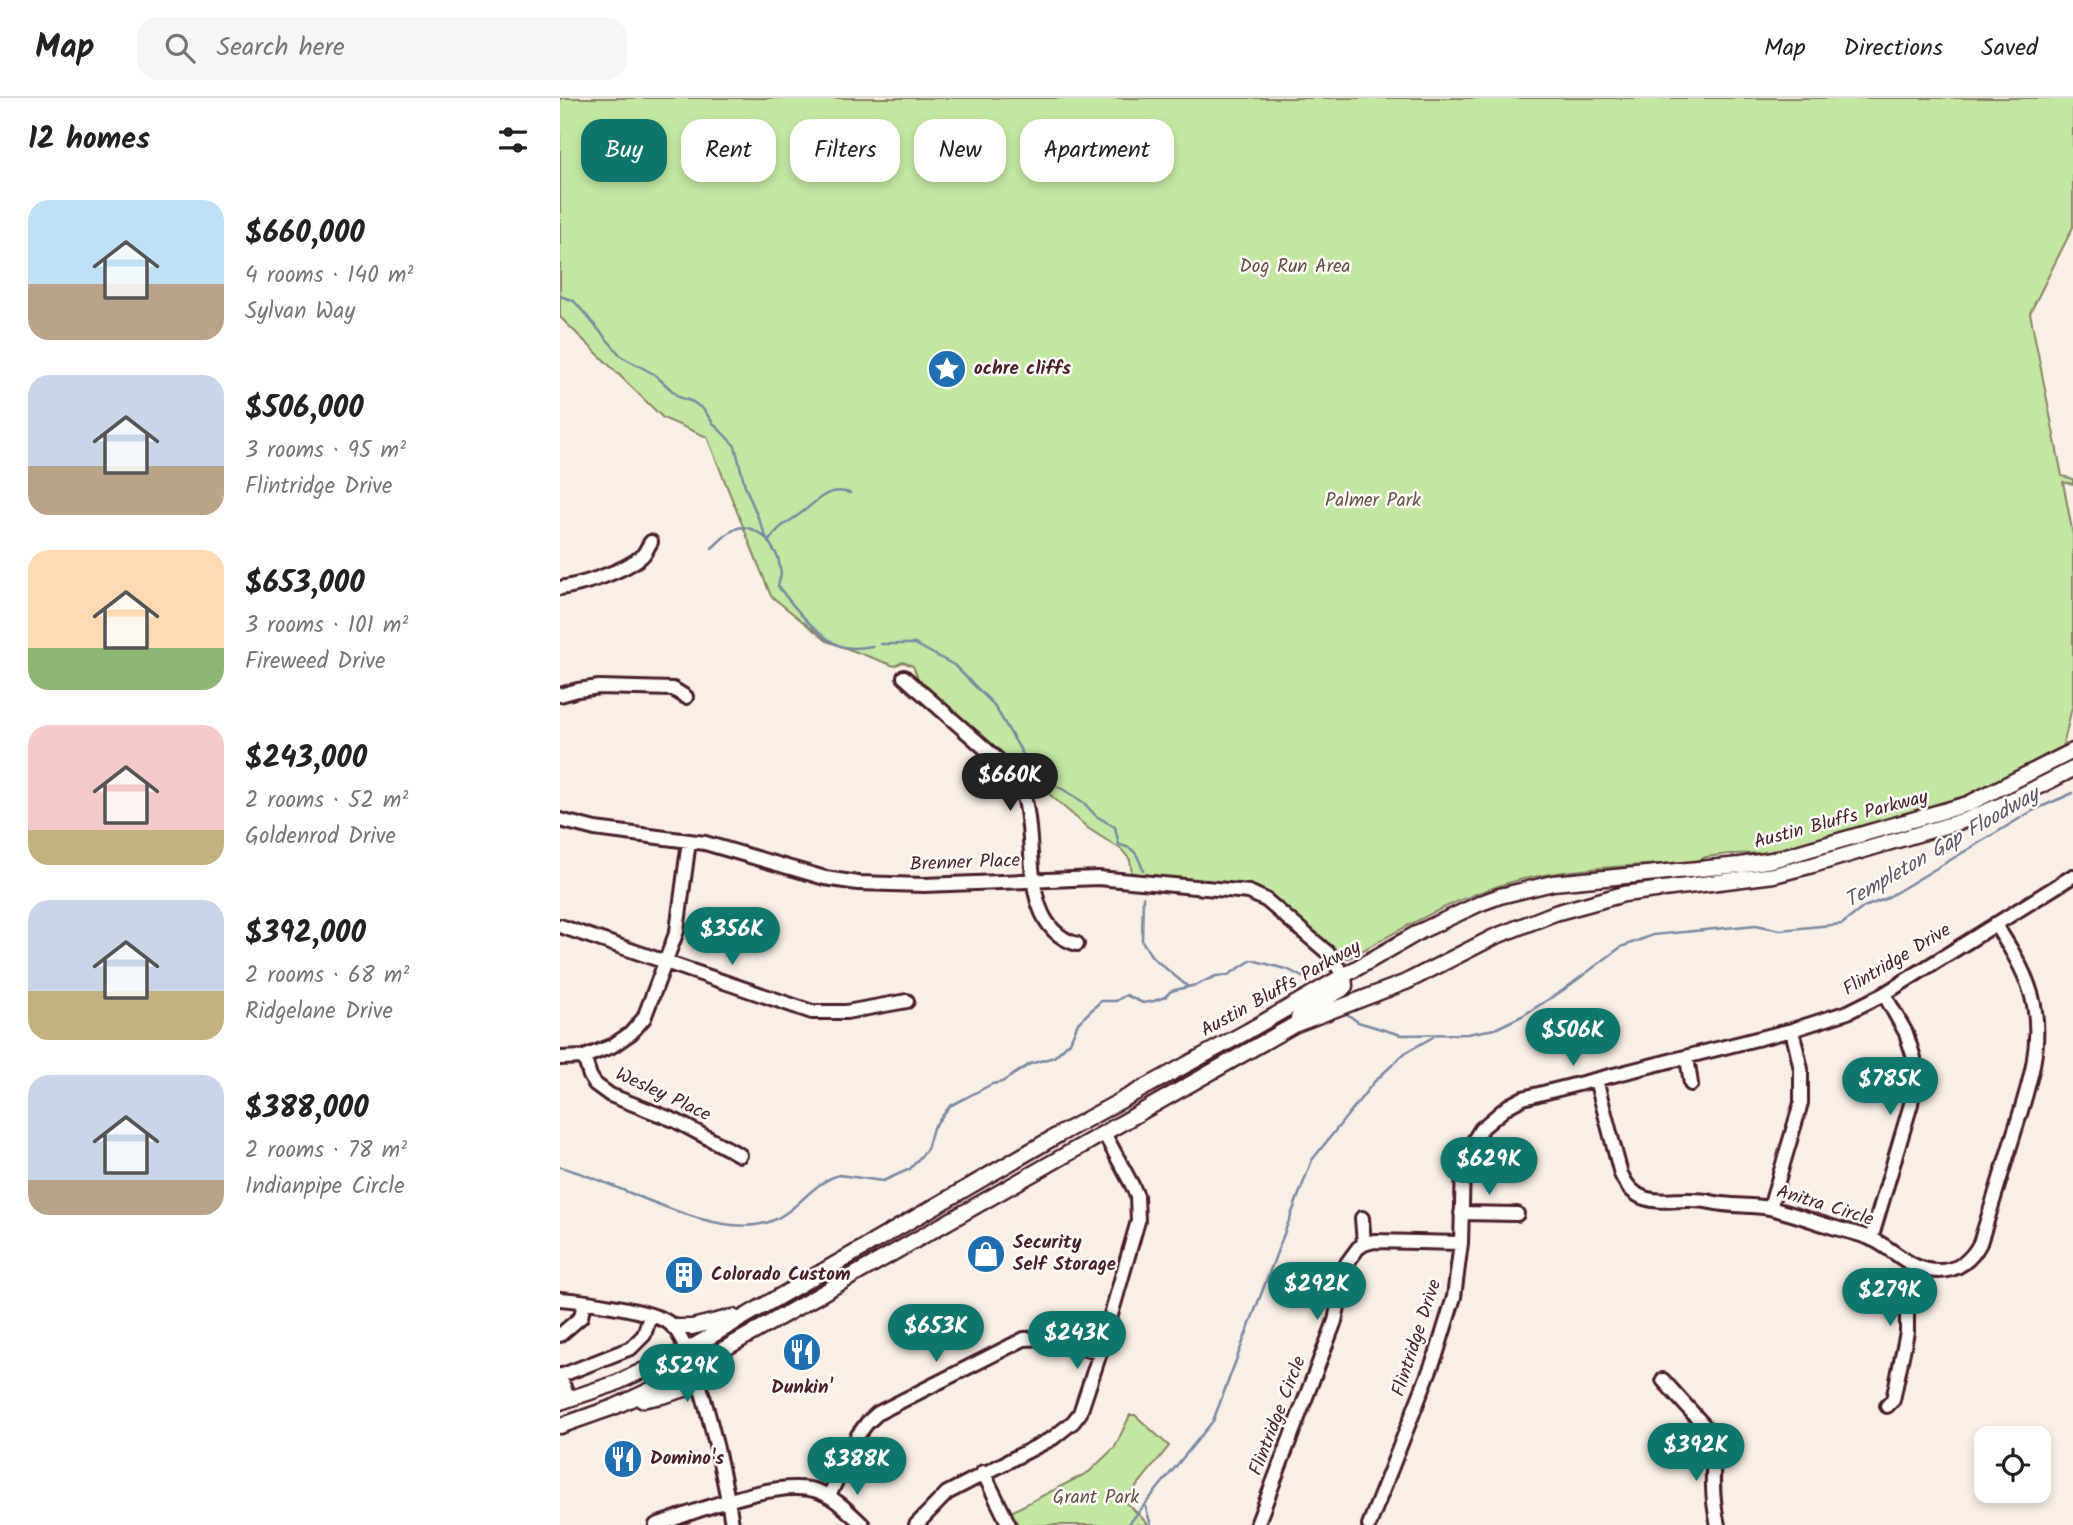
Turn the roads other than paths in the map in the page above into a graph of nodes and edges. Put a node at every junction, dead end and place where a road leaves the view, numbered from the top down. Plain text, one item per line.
1 (651, 542) dead end
2 (560, 588) edge
3 (904, 677) dead end
4 (560, 695) edge
5 (686, 697) dead end
6 (2073, 751) edge
7 (2073, 769) edge
8 (560, 820) edge
9 (690, 841) junction
10 (2073, 876) edge
11 (1034, 880) junction
12 (1995, 924) junction
13 (560, 926) edge
14 (1077, 944) dead end
15 (666, 962) junction
16 (1344, 976) junction
17 (1884, 994) junction
18 (907, 1001) dead end
19 (1294, 1025) junction
20 (1792, 1030) junction
21 (584, 1057) junction
22 (1687, 1057) junction
23 (560, 1058) edge
24 (1596, 1080) junction
25 (1690, 1084) dead end
26 (1104, 1133) junction
27 (740, 1155) dead end
28 (1770, 1208) junction
29 (1461, 1213) junction
30 (1517, 1214) dead end
31 (1362, 1217) dead end
32 (1871, 1239) junction
33 (1461, 1243) junction
34 (1364, 1244) junction
35 (1918, 1267) junction
36 (560, 1299) edge
37 (584, 1302) junction
38 (754, 1311) junction
39 (650, 1316) junction
40 (674, 1327) junction
41 (560, 1335) edge
42 (687, 1350) junction
43 (1100, 1353) junction
44 (692, 1367) junction
45 (560, 1376) edge
46 (1662, 1380) dead end
47 (698, 1385) junction
48 (564, 1400) edge
49 (630, 1400) junction
50 (1887, 1406) dead end
51 (560, 1426) edge
52 (983, 1472) junction
53 (829, 1496) junction
54 (728, 1501) junction
55 (656, 1525) edge
56 (732, 1525) edge
57 (863, 1525) edge
58 (916, 1525) edge
59 (1009, 1525) edge
60 (1257, 1525) edge
61 (1370, 1525) edge
62 (1718, 1525) edge

1 - 2 street
3 - 11 street
4 - 5 street
6 - 16 main road, Austin Bluffs Parkway
7 - 19 main road, Austin Bluffs Parkway
8 - 9 street, Brenner Place
9 - 11 street, Brenner Place
9 - 15 street
10 - 12 street, Flintridge Drive
11 - 14 street
11 - 16 street, Brenner Place
12 - 17 street, Flintridge Drive
12 - 35 street, Anitra Circle
13 - 15 street
15 - 18 street
15 - 21 street
16 - 19 main road
16 - 38 main road, Austin Bluffs Parkway
17 - 20 street, Flintridge Drive
17 - 32 street
19 - 26 main road, Austin Bluffs Parkway
20 - 22 street, Flintridge Drive
20 - 28 street
21 - 23 street
21 - 27 street, Wesley Place
22 - 24 street, Flintridge Drive
22 - 25 street
24 - 28 street, Anitra Circle
24 - 29 street, Flintridge Drive
26 - 43 street
26 - 44 main road, Austin Bluffs Parkway
28 - 32 street, Anitra Circle
29 - 30 street
29 - 33 street, Flintridge Drive
31 - 34 street
32 - 35 street, Anitra Circle
33 - 34 street
33 - 61 street, Flintridge Drive
34 - 60 street, Flintridge Circle
35 - 50 street
36 - 37 street
37 - 39 street
37 - 41 street
38 - 40 main road
38 - 42 main road, Austin Bluffs Parkway
39 - 40 street
39 - 45 street
40 - 42 street
42 - 44 street
42 - 48 main road, Austin Bluffs Parkway
43 - 52 street
43 - 53 street
44 - 47 street
44 - 49 main road, Austin Bluffs Parkway
45 - 48 street
46 - 62 street
47 - 49 main road
47 - 54 street
49 - 51 main road, Austin Bluffs Parkway
52 - 58 street
52 - 59 street
53 - 54 street
53 - 57 street
54 - 55 street
54 - 56 street

